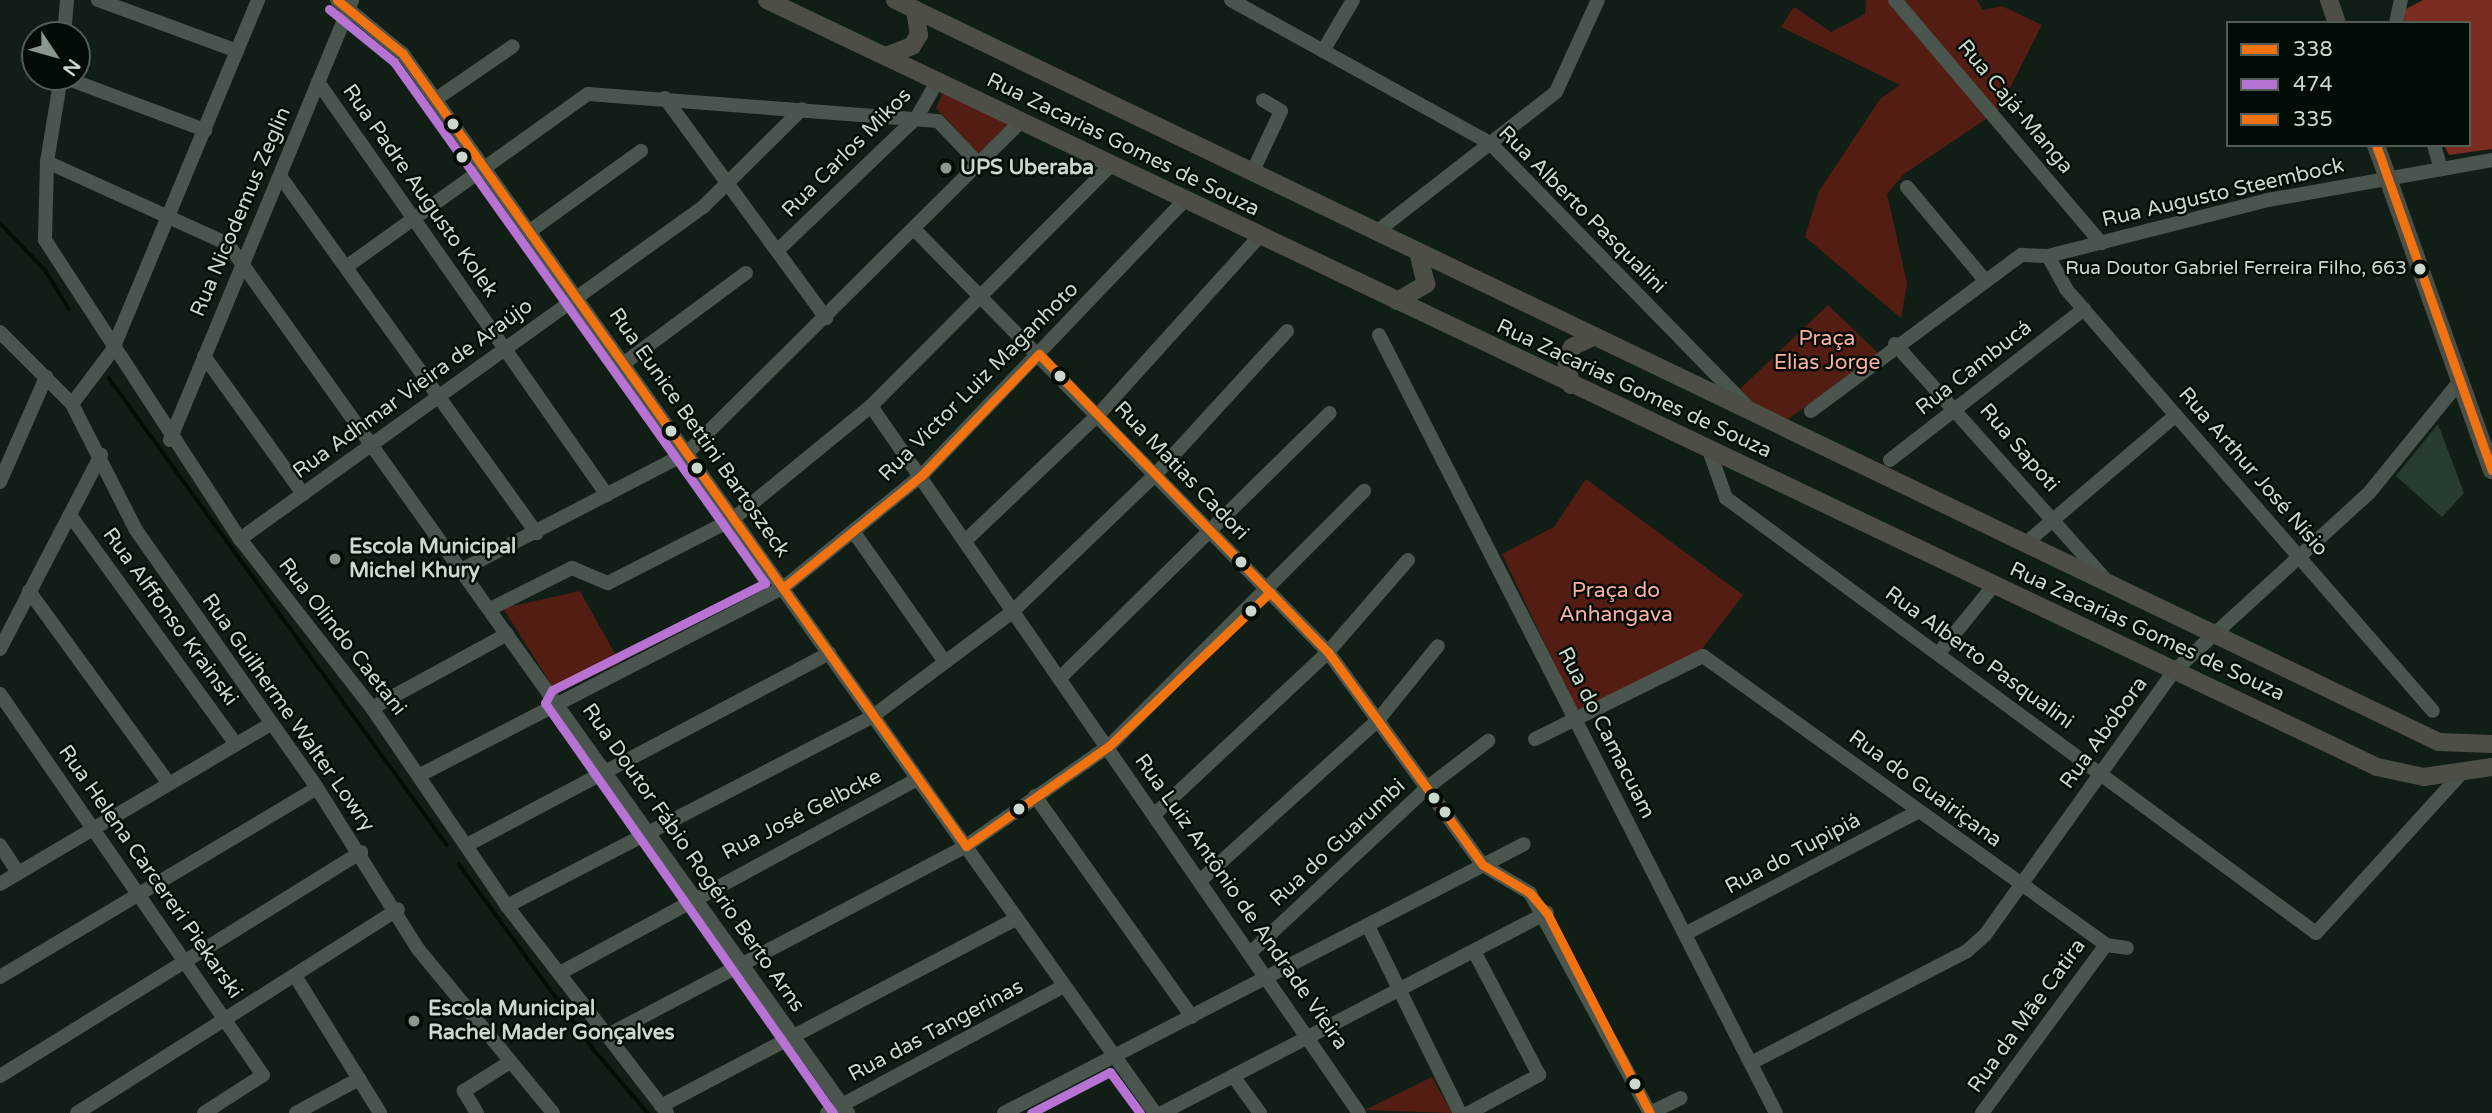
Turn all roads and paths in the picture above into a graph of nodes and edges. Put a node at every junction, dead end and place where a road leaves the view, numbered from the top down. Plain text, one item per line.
1 (67, 0) edge
2 (98, 0) edge
3 (258, 0) edge
4 (767, 0) edge
5 (895, 0) edge
6 (1231, 0) edge
7 (1353, 0) edge
8 (1598, 0) edge
9 (1895, 0) edge
10 (2329, 0) edge
11 (2401, 0) edge
12 (346, 2) edge
13 (915, 9) junction
14 (65, 21) edge
15 (2336, 21) edge
16 (2396, 21) edge
17 (513, 46) dead end
18 (237, 51) junction
19 (1323, 51) junction
20 (886, 56) junction
21 (938, 80) junction
22 (318, 82) junction
23 (91, 88) edge
24 (60, 91) edge
25 (665, 98) junction
26 (436, 99) junction
27 (930, 100) junction
28 (1263, 100) dead end
29 (802, 109) junction
30 (917, 117) junction
31 (938, 121) junction
32 (1020, 122) junction
33 (205, 130) junction
34 (1490, 144) junction
35 (2376, 147) edge
36 (2435, 147) edge
37 (641, 151) dead end
38 (2492, 160) edge
39 (47, 162) junction
40 (977, 162) junction
41 (483, 165) junction
42 (1111, 165) junction
43 (2441, 169) junction
44 (1252, 173) junction
45 (280, 176) junction
46 (2386, 179) junction
47 (728, 182) junction
48 (1907, 187) dead end
49 (1185, 200) junction
50 (170, 214) junction
51 (413, 218) junction
52 (915, 230) junction
53 (530, 231) junction
54 (1375, 233) junction
55 (1260, 236) junction
56 (2101, 243) junction
57 (778, 250) junction
58 (1418, 253) junction
59 (2048, 256) junction
60 (243, 261) junction
61 (346, 267) junction
62 (746, 273) dead end
63 (1983, 278) junction
64 (577, 297) junction
65 (982, 297) junction
66 (1397, 301) junction
67 (2084, 309) junction
68 (826, 318) junction
69 (1287, 331) dead end
70 (1380, 335) dead end
71 (1595, 336) junction
72 (3, 340) edge
73 (1895, 344) junction
74 (505, 349) junction
75 (112, 351) junction
76 (1039, 354) junction
77 (204, 356) junction
78 (623, 364) junction
79 (1707, 365) junction
80 (46, 377) junction
81 (2460, 381) junction
82 (1571, 384) junction
83 (1698, 386) junction
84 (440, 398) junction
85 (72, 404) junction
86 (871, 406) junction
87 (1957, 408) junction
88 (1811, 411) dead end
89 (1330, 413) dead end
90 (1755, 413) junction
91 (1098, 415) junction
92 (2176, 415) junction
93 (170, 440) junction
94 (371, 445) junction
95 (1709, 450) junction
96 (687, 453) junction
97 (101, 455) junction
98 (1890, 460) dead end
99 (2492, 470) edge
100 (1156, 474) junction
101 (921, 476) junction
102 (0, 482) edge
103 (1364, 491) dead end
104 (303, 494) junction
105 (607, 495) junction
106 (70, 515) junction
107 (2051, 516) junction
108 (733, 519) junction
109 (853, 531) junction
110 (537, 533) junction
111 (1213, 534) junction
112 (240, 540) junction
113 (964, 541) junction
114 (2026, 543) junction
115 (2296, 554) junction
116 (1408, 560) dead end
117 (463, 569) junction
118 (2109, 583) junction
119 (1994, 585) junction
120 (783, 589) junction
121 (29, 591) junction
122 (1270, 592) junction
123 (490, 609) junction
124 (1012, 612) junction
125 (2212, 632) junction
126 (507, 634) junction
127 (1438, 646) dead end
128 (0, 649) edge
129 (1328, 652) junction
130 (828, 653) junction
131 (1938, 654) junction
132 (945, 662) junction
133 (2174, 671) junction
134 (1060, 678) junction
135 (0, 694) edge
136 (557, 701) junction
137 (372, 708) junction
138 (2434, 711) dead end
139 (873, 716) junction
140 (1576, 719) junction
141 (1378, 720) junction
142 (271, 724) junction
143 (1535, 739) dead end
144 (1488, 741) dead end
145 (236, 744) junction
146 (2492, 744) edge
147 (1109, 746) junction
148 (2492, 767) edge
149 (604, 771) junction
150 (2100, 773) junction
151 (420, 775) junction
152 (2460, 775) junction
153 (918, 779) junction
154 (169, 784) junction
155 (317, 788) junction
156 (1428, 788) junction
157 (1035, 796) junction
158 (1919, 811) junction
159 (1155, 814) junction
160 (92, 828) junction
161 (650, 834) junction
162 (1524, 844) dead end
163 (0, 845) edge
164 (467, 845) junction
165 (966, 846) junction
166 (361, 852) junction
167 (1483, 865) junction
168 (18, 873) junction
169 (1201, 880) junction
170 (0, 884) edge
171 (2021, 884) junction
172 (138, 893) junction
173 (693, 895) junction
174 (507, 906) junction
175 (398, 909) junction
176 (1547, 913) junction
177 (1016, 919) junction
178 (1368, 928) junction
179 (1685, 934) junction
180 (2106, 944) junction
181 (2127, 948) dead end
182 (1474, 951) junction
183 (1251, 952) junction
184 (187, 961) junction
185 (741, 964) junction
186 (560, 973) junction
187 (0, 977) edge
188 (296, 979) junction
189 (1269, 980) junction
190 (1064, 986) junction
191 (1399, 989) junction
192 (1192, 1017) junction
193 (228, 1019) junction
194 (792, 1035) junction
195 (1310, 1035) junction
196 (606, 1036) junction
197 (1114, 1056) junction
198 (510, 1062) junction
199 (1751, 1063) junction
200 (0, 1076) edge
201 (1233, 1076) junction
202 (359, 1079) junction
203 (1681, 1098) dead end
204 (845, 1109) edge
205 (664, 1110) edge
206 (77, 1113) edge
207 (204, 1113) edge
208 (296, 1113) edge
209 (380, 1113) edge
210 (477, 1113) edge
211 (553, 1113) edge
212 (827, 1113) edge
213 (1004, 1113) edge
214 (1154, 1113) edge
215 (1162, 1113) edge
216 (1260, 1113) edge
217 (1359, 1113) edge
218 (1461, 1113) edge
219 (1469, 1113) edge
220 (1650, 1113) edge
221 (1776, 1113) edge
222 (1982, 1113) edge

1 - 14 street
2 - 18 street
3 - 18 street
4 - 20 main road, Rua Zacarias Gomes de Souza
5 - 13 main road, Rua Zacarias Gomes de Souza
6 - 19 street, Rua Alberto Pasqualini
7 - 19 street
8 - 34 street
9 - 56 street, Rua Cajá-Manga
10 - 15 main road
11 - 16 street
12 - 22 street, Rua Nicodemus Zeglin
12 - 26 street, Rua Eunice Bettini Bartoszeck
13 - 20 main road
13 - 44 main road, Rua Zacarias Gomes de Souza
17 - 26 street
18 - 33 street
19 - 34 street, Rua Alberto Pasqualini
20 - 21 main road, Rua Zacarias Gomes de Souza
21 - 27 street, Rua Carlos Mikos
21 - 32 main road, Rua Zacarias Gomes de Souza
22 - 45 street, Rua Nicodemus Zeglin
22 - 51 street, Rua Padre Augusto Kolek
23 - 33 street
24 - 39 street, Rua Olindo Caetani
25 - 29 street
25 - 41 street
25 - 47 street
26 - 41 street, Rua Eunice Bettini Bartoszeck
27 - 30 street, Rua Carlos Mikos
27 - 31 street
28 - 44 street
29 - 30 street
29 - 47 street, Rua Adhmar Vieira de Araújo
30 - 31 street
30 - 57 street, Rua Carlos Mikos
31 - 40 street
32 - 40 street
32 - 42 main road, Rua Zacarias Gomes de Souza
33 - 50 street
34 - 54 street
34 - 79 street, Rua Alberto Pasqualini
35 - 46 main road
36 - 43 street
37 - 53 street
38 - 43 street, Rua Augusto Steembock
39 - 50 street, Rua Doutor Fábio Rogério Berto Arns
39 - 75 street, Rua Olindo Caetani
40 - 52 street
41 - 51 street
41 - 53 street, Rua Eunice Bettini Bartoszeck
42 - 49 main road, Rua Zacarias Gomes de Souza
42 - 65 street
43 - 46 street, Rua Augusto Steembock
44 - 54 main road, Rua Zacarias Gomes de Souza
45 - 60 street, Rua Nicodemus Zeglin
45 - 61 street
46 - 56 street, Rua Augusto Steembock
46 - 81 main road
47 - 57 street
47 - 64 street, Rua Adhmar Vieira de Araújo
48 - 63 street
49 - 55 main road, Rua Zacarias Gomes de Souza
49 - 76 street, Rua Victor Luiz Maganhoto
50 - 60 street, Rua Doutor Fábio Rogério Berto Arns
50 - 75 street
51 - 61 street
51 - 74 street, Rua Padre Augusto Kolek
52 - 65 street, Rua Matias Cadori
52 - 68 street
53 - 64 street, Rua Eunice Bettini Bartoszeck
54 - 58 main road, Rua Zacarias Gomes de Souza
55 - 66 main road, Rua Zacarias Gomes de Souza
55 - 91 street
56 - 59 street, Rua Augusto Steembock
57 - 68 street
58 - 66 main road
58 - 71 main road, Rua Zacarias Gomes de Souza
59 - 63 street, Rua Augusto Steembock
59 - 67 street, Rua Arthur José Nísio
60 - 77 street, Rua Nicodemus Zeglin
60 - 94 street, Rua Doutor Fábio Rogério Berto Arns
61 - 84 street
62 - 78 street
63 - 73 street, Rua Augusto Steembock
64 - 74 street, Rua Adhmar Vieira de Araújo
64 - 78 street, Rua Eunice Bettini Bartoszeck
65 - 76 street, Rua Matias Cadori
65 - 86 street
66 - 82 main road, Rua Zacarias Gomes de Souza
67 - 87 street, Rua Cambucá
67 - 92 street, Rua Arthur José Nísio
68 - 96 street
69 - 100 street
70 - 140 street, Rua do Camacuam
71 - 82 main road
71 - 83 main road, Rua Zacarias Gomes de Souza
72 - 80 street, Rua Guilherme Walter Lowry
73 - 87 street, Rua Sapoti
73 - 88 street, Rua Augusto Steembock
74 - 84 street, Rua Adhmar Vieira de Araújo
74 - 105 street, Rua Padre Augusto Kolek
75 - 85 street
75 - 93 street, Rua Olindo Caetani
76 - 91 street, Rua Matias Cadori
76 - 101 street, Rua Victor Luiz Maganhoto
77 - 93 street, Rua Nicodemus Zeglin
77 - 104 street
78 - 96 street, Rua Eunice Bettini Bartoszeck
79 - 83 street
79 - 90 street, Rua Alberto Pasqualini
80 - 85 street, Rua Guilherme Walter Lowry
80 - 102 street
81 - 99 main road
81 - 115 street, Rua Abóbora
82 - 95 main road, Rua Zacarias Gomes de Souza
83 - 90 main road, Rua Zacarias Gomes de Souza
84 - 94 street, Rua Adhmar Vieira de Araújo
84 - 110 street
85 - 97 street, Rua Guilherme Walter Lowry
86 - 101 street, Rua Luiz Antônio de Andrade Vieira
86 - 108 street
87 - 98 street, Rua Cambucá
87 - 107 street, Rua Sapoti
89 - 111 street
90 - 114 main road, Rua Zacarias Gomes de Souza
91 - 100 street, Rua Matias Cadori
91 - 113 street
92 - 107 street
92 - 115 street, Rua Arthur José Nísio
93 - 112 street, Rua Olindo Caetani
94 - 104 street, Rua Adhmar Vieira de Araújo
94 - 117 street, Rua Doutor Fábio Rogério Berto Arns
95 - 119 main road, Rua Zacarias Gomes de Souza
95 - 131 street, Rua Alberto Pasqualini
96 - 105 street
96 - 108 street, Rua Eunice Bettini Bartoszeck
97 - 106 street
97 - 142 street, Rua Guilherme Walter Lowry
100 - 111 street, Rua Matias Cadori
100 - 124 street
101 - 109 street, Rua Victor Luiz Maganhoto
101 - 113 street, Rua Luiz Antônio de Andrade Vieira
103 - 122 street
104 - 112 street, Rua Adhmar Vieira de Araújo
105 - 110 street
106 - 121 street
106 - 145 street, Rua Alffonso Krainski
107 - 114 street
107 - 118 street, Rua Sapoti
108 - 120 street, Rua Eunice Bettini Bartoszeck
108 - 123 street
109 - 120 street, Rua Victor Luiz Maganhoto
109 - 132 street
110 - 117 street
111 - 122 street, Rua Matias Cadori
111 - 134 street
112 - 137 street, Rua Olindo Caetani
113 - 124 street, Rua Luiz Antônio de Andrade Vieira
114 - 118 main road, Rua Zacarias Gomes de Souza
115 - 125 street, Rua Abóbora
115 - 138 street, Rua Arthur José Nísio
116 - 129 street
117 - 123 street, Rua Doutor Fábio Rogério Berto Arns
118 - 125 main road, Rua Zacarias Gomes de Souza
119 - 131 street
119 - 133 main road, Rua Zacarias Gomes de Souza
120 - 130 street, Rua Eunice Bettini Bartoszeck
120 - 136 street, Rua Victor Luiz Maganhoto
121 - 128 street
121 - 154 street
122 - 129 street, Rua Matias Cadori
122 - 147 street
123 - 126 street, Rua Doutor Fábio Rogério Berto Arns
124 - 132 street
124 - 134 street, Rua Luiz Antônio de Andrade Vieira
125 - 133 street, Rua Abóbora
125 - 146 main road, Rua Zacarias Gomes de Souza
126 - 136 street, Rua Doutor Fábio Rogério Berto Arns
126 - 137 street
127 - 141 street
129 - 141 street, Rua Matias Cadori
129 - 159 street
130 - 139 street, Rua Eunice Bettini Bartoszeck
130 - 149 street
131 - 150 street, Rua Alberto Pasqualini
132 - 139 street
133 - 150 street, Rua Abóbora
133 - 152 main road, Rua Zacarias Gomes de Souza
134 - 147 street, Rua Luiz Antônio de Andrade Vieira
135 - 160 street, Rua Helena Carcereri Piekarski
136 - 149 street, Rua Doutor Fábio Rogério Berto Arns
136 - 151 street, Rua Victor Luiz Maganhoto
137 - 151 street, Rua Olindo Caetani
139 - 153 street, Rua Eunice Bettini Bartoszeck
139 - 161 street
140 - 143 street
140 - 158 street, Rua do Guairiçana
140 - 179 street, Rua do Camacuam
141 - 156 street, Rua Matias Cadori
141 - 169 street
142 - 145 street
142 - 155 street, Rua Guilherme Walter Lowry
144 - 156 street, Rua do Guarumbi
145 - 154 street
147 - 157 street
147 - 159 street, Rua Luiz Antônio de Andrade Vieira
148 - 152 main road, Rua Zacarias Gomes de Souza
149 - 161 street, Rua Doutor Fábio Rogério Berto Arns
149 - 164 street
150 - 152 street, Rua Alberto Pasqualini
150 - 171 street, Rua Abóbora
151 - 164 street, Rua Olindo Caetani
153 - 165 street, Rua Eunice Bettini Bartoszeck
153 - 173 street, Rua José Gelbcke
154 - 160 street
155 - 166 street, Rua Guilherme Walter Lowry
155 - 172 street
156 - 167 street, Rua Matias Cadori
156 - 183 street, Rua do Guarumbi
157 - 165 street
157 - 192 street
158 - 171 street, Rua do Guairiçana
158 - 179 street, Rua do Tupipiá
159 - 169 street, Rua Luiz Antônio de Andrade Vieira
160 - 168 street
160 - 172 street, Rua Helena Carcereri Piekarski
161 - 173 street, Rua Doutor Fábio Rogério Berto Arns
161 - 174 street
162 - 167 street
163 - 168 street
164 - 174 street, Rua Olindo Caetani
165 - 177 street, Rua Eunice Bettini Bartoszeck
165 - 185 street
166 - 175 street, Rua Guilherme Walter Lowry
166 - 184 street
167 - 176 street
167 - 178 street
168 - 170 street
169 - 183 street, Rua Luiz Antônio de Andrade Vieira
171 - 180 street, Rua do Guairiçana
171 - 199 street, Rua Abóbora
172 - 184 street, Rua Helena Carcereri Piekarski
172 - 187 street
173 - 185 street, Rua Doutor Fábio Rogério Berto Arns
173 - 186 street, Rua José Gelbcke
174 - 186 street, Rua Olindo Caetani
175 - 188 street
175 - 198 street, Rua Guilherme Walter Lowry
176 - 182 street
176 - 220 street
177 - 190 street, Rua Eunice Bettini Bartoszeck
177 - 194 street
178 - 189 street
178 - 191 street
179 - 199 street, Rua do Camacuam
180 - 181 street, Rua do Guairiçana
180 - 222 street, Rua da Mãe Catira
182 - 191 street
182 - 219 street
183 - 189 street, Rua Luiz Antônio de Andrade Vieira
184 - 193 street, Rua Helena Carcereri Piekarski
184 - 200 street
185 - 194 street, Rua Doutor Fábio Rogério Berto Arns
185 - 196 street
186 - 196 street, Rua Olindo Caetani
188 - 193 street
188 - 202 street
189 - 192 street
189 - 195 street, Rua Luiz Antônio de Andrade Vieira
190 - 197 street, Rua Eunice Bettini Bartoszeck
190 - 204 street, Rua das Tangerinas
191 - 195 street
191 - 218 street
192 - 197 street
193 - 206 street
193 - 207 street, Rua Helena Carcereri Piekarski
194 - 204 street, Rua Doutor Fábio Rogério Berto Arns
194 - 205 street
195 - 201 street
195 - 217 street, Rua Luiz Antônio de Andrade Vieira
196 - 205 street, Rua Olindo Caetani
197 - 213 street
197 - 214 street, Rua Eunice Bettini Bartoszeck
198 - 210 street
198 - 211 street, Rua Guilherme Walter Lowry
199 - 221 street, Rua do Camacuam
201 - 215 street
201 - 216 street
202 - 208 street
202 - 209 street
203 - 220 street
204 - 212 street, Rua das Tangerinas

